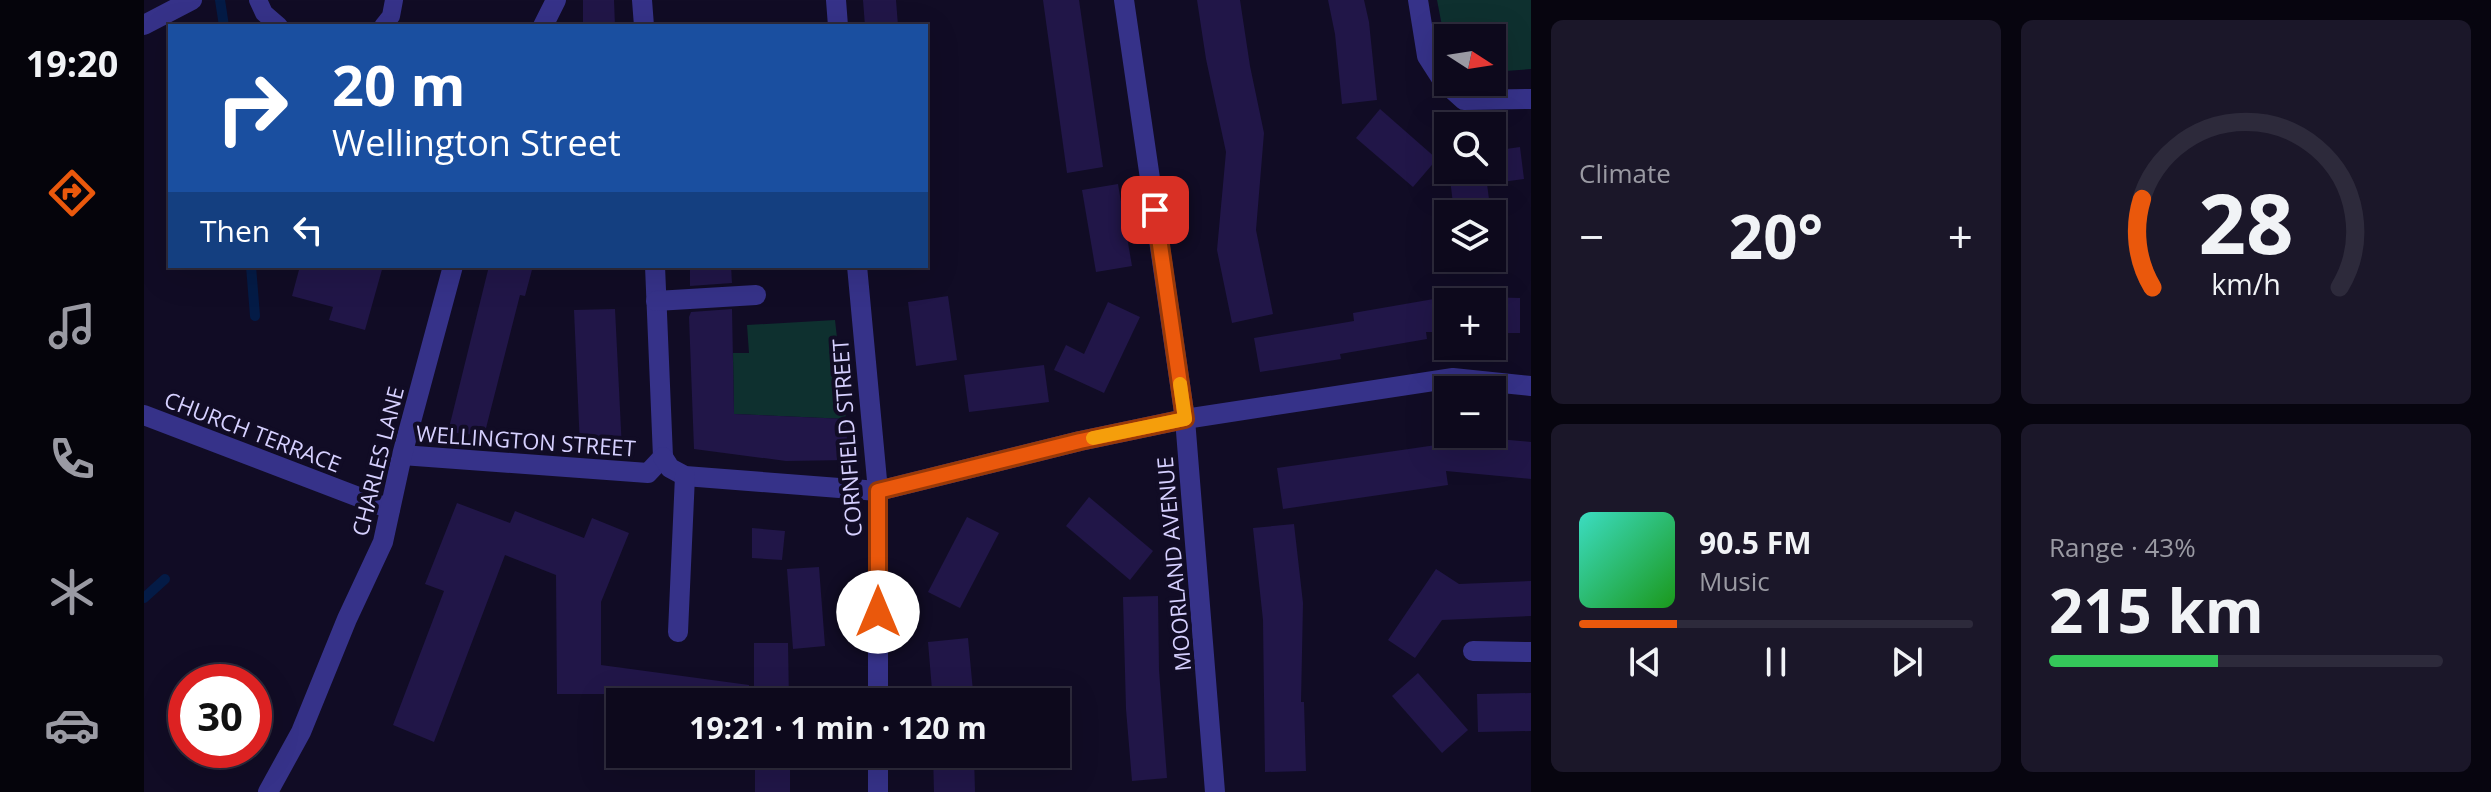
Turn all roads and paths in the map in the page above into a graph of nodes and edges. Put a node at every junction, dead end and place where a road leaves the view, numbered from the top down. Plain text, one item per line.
1 (258, 0) edge
2 (394, 0) edge
3 (556, 0) edge
4 (642, 0) edge
5 (836, 0) edge
6 (1124, 0) edge
7 (1418, 0) edge
8 (183, 2) edge
9 (277, 24) edge
10 (385, 24) edge
11 (544, 24) edge
12 (644, 24) edge
13 (838, 24) edge
14 (144, 25) edge
15 (1531, 99) edge
16 (452, 268) edge
17 (655, 268) edge
18 (857, 268) edge
19 (756, 295) dead end
20 (656, 301) junction
21 (1531, 386) edge
22 (144, 415) edge
23 (1185, 419) junction
24 (402, 455) junction
25 (663, 457) junction
26 (685, 476) junction
27 (878, 491) junction
28 (390, 509) junction
29 (678, 632) dead end
30 (1473, 651) dead end
31 (1531, 652) edge
32 (878, 688) edge
33 (878, 768) edge
34 (268, 792) edge
35 (878, 792) edge
36 (1215, 792) edge

1 - 9 lane
2 - 10 lane
3 - 11 street
4 - 12 street
5 - 13 street
6 - 23 street, MOORLAND AVENUE
7 - 15 street
8 - 14 street
16 - 24 street, CHARLES LANE
17 - 20 street
18 - 27 street, CORNFIELD STREET
19 - 20 street
20 - 25 street
21 - 23 street
22 - 28 street, CHURCH TERRACE
23 - 27 street
23 - 36 street, MOORLAND AVENUE
24 - 25 street, WELLINGTON STREET
24 - 28 street, CHARLES LANE
25 - 26 street, WELLINGTON STREET
26 - 27 street
26 - 29 street
27 - 32 street, CORNFIELD STREET
28 - 34 street, CHARLES LANE
30 - 31 street
33 - 35 street

